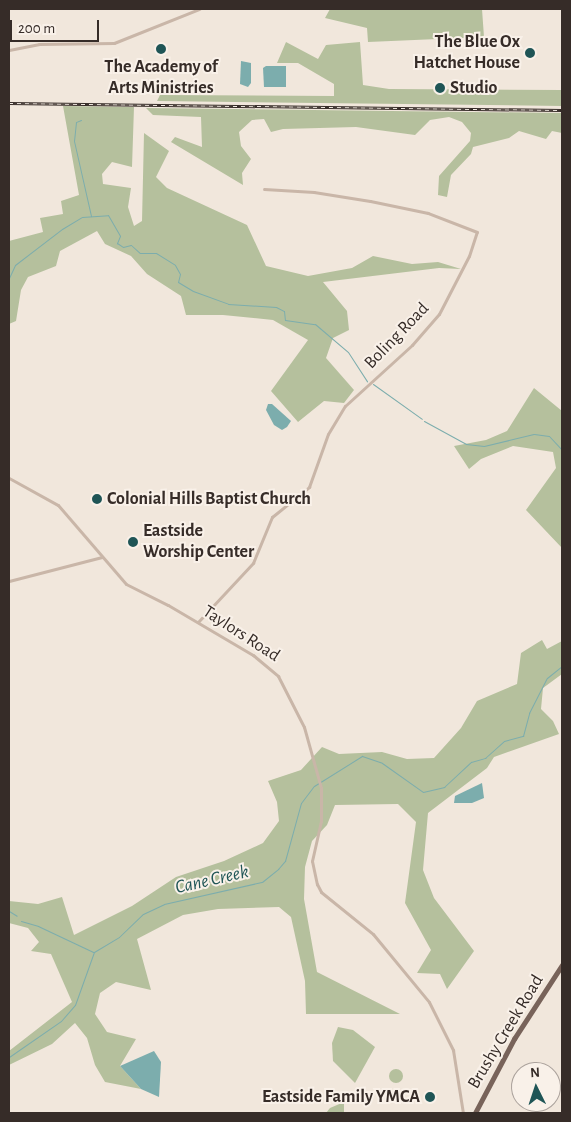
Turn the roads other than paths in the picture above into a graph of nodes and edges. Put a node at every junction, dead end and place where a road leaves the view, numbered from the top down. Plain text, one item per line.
1 (199, 9) edge
2 (9, 50) edge
3 (264, 190) dead end
4 (9, 478) edge
5 (102, 557) junction
6 (9, 581) edge
7 (198, 622) junction
8 (562, 965) edge
9 (462, 1111) edge
10 (472, 1113) edge

1 - 2 street
3 - 7 street, Boling Road
4 - 5 street, Taylors Road
5 - 6 street
5 - 7 street, Taylors Road
7 - 9 street, Taylors Road
8 - 10 main road, Brushy Creek Road
9 - 10 street

